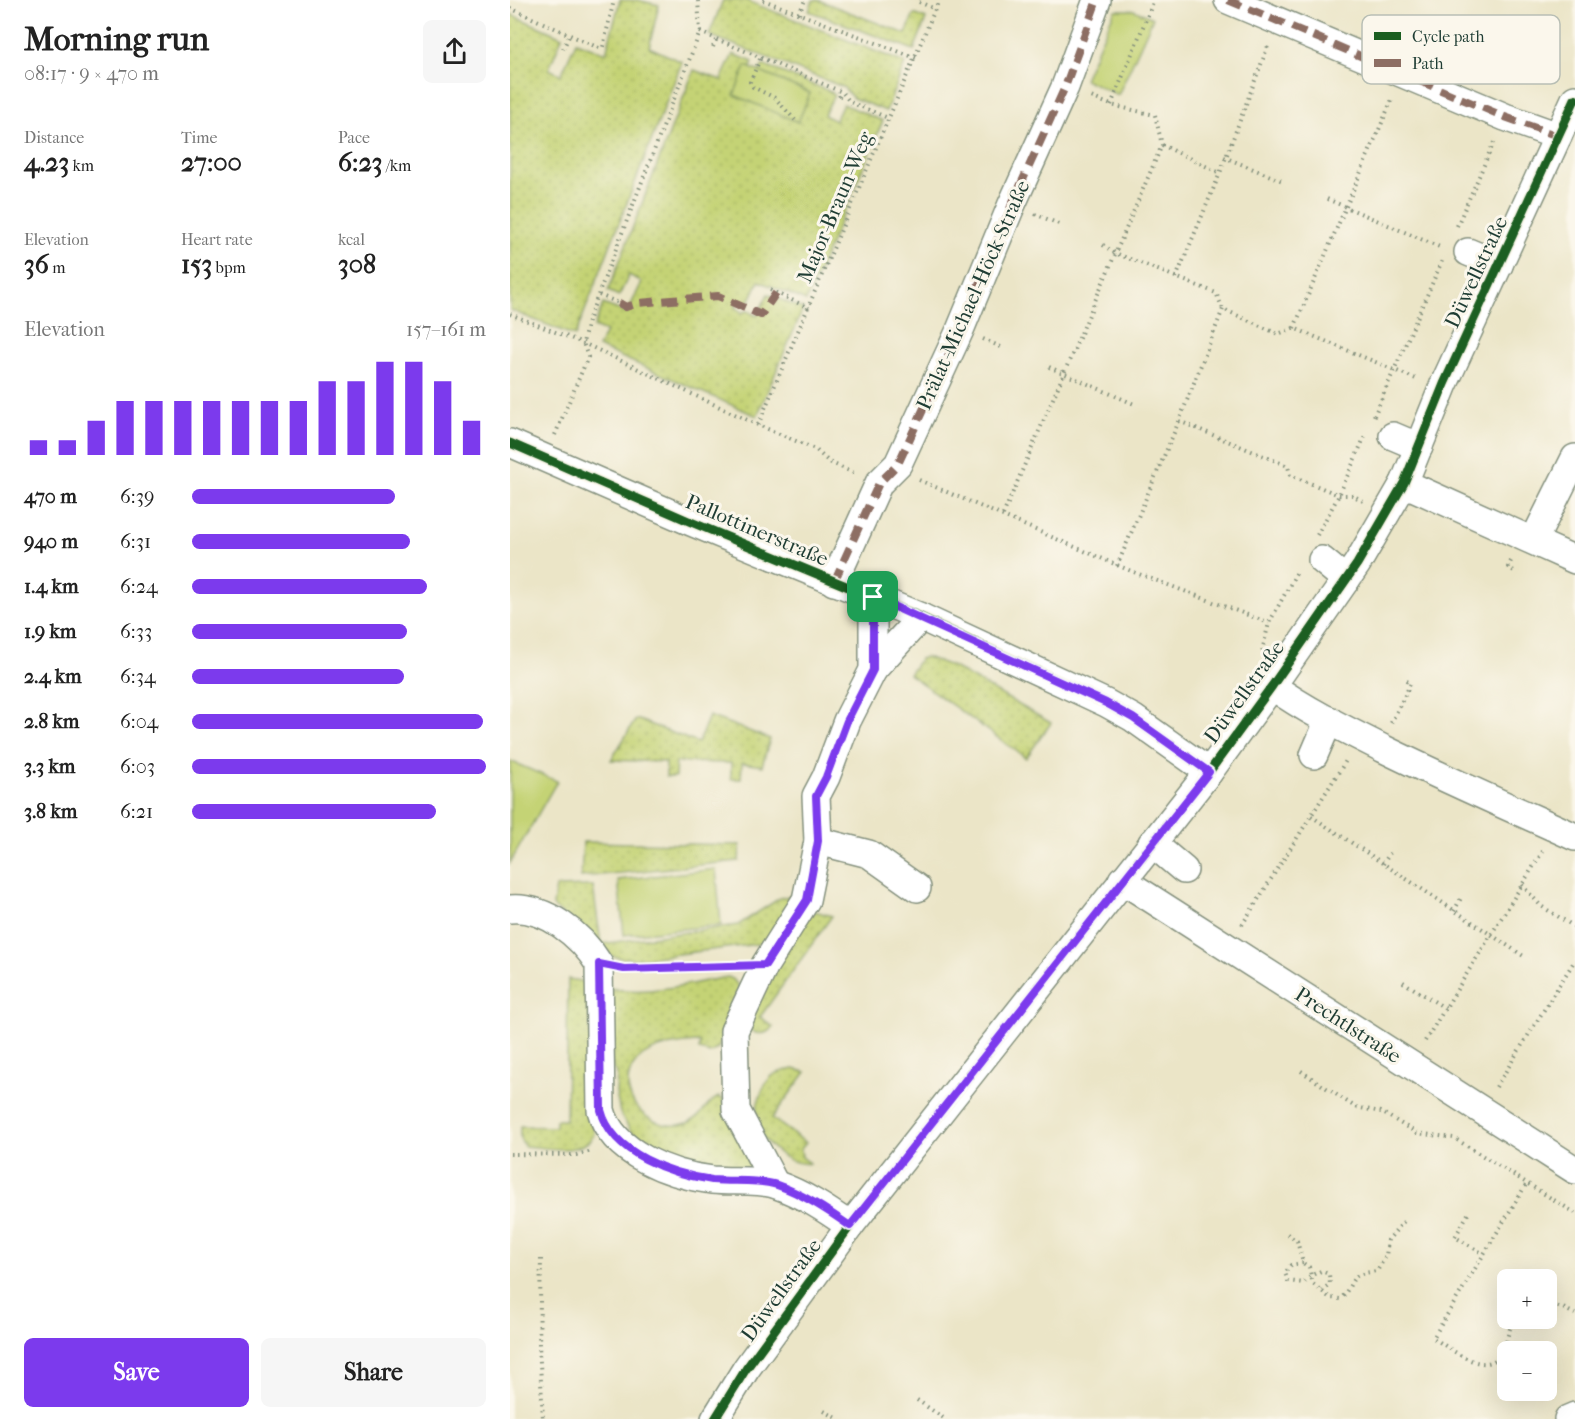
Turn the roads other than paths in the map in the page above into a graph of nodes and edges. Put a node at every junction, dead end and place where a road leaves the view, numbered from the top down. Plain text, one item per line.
1 (1096, 0) edge
2 (1228, 0) edge
3 (1362, 55) edge
4 (1429, 84) edge
5 (1569, 116) edge
6 (1457, 244) road end
7 (1499, 265) junction
8 (1382, 429) road end
9 (510, 443) edge
10 (1419, 447) junction
11 (1575, 458) edge
12 (1404, 483) junction
13 (1534, 540) junction
14 (1312, 556) road end
15 (1575, 560) edge
16 (1346, 580) junction
17 (834, 582) junction
18 (873, 597) junction
19 (921, 617) junction
20 (873, 670) junction
21 (1272, 686) junction
22 (1329, 720) junction
23 (1314, 755) dead end
24 (1209, 772) junction
25 (1566, 832) edge
26 (818, 841) junction
27 (1152, 843) junction
28 (1184, 870) dead end
29 (1122, 880) junction
30 (917, 888) dead end
31 (510, 909) edge
32 (1575, 1170) edge
33 (775, 1184) junction
34 (850, 1226) junction
35 (1575, 1416) edge
36 (715, 1419) edge
37 (1568, 1419) edge

1 - 17 street, Prälat-Michael-Höck-Straße
2 - 3 street
4 - 5 street
5 - 7 street, Düwellstraße
6 - 7 street
7 - 10 street, Düwellstraße
8 - 10 street
9 - 17 street, Pallottinerstraße
10 - 12 street, Düwellstraße
11 - 13 street
12 - 13 street
12 - 16 street, Düwellstraße
13 - 15 street
14 - 16 street
16 - 21 street, Düwellstraße
17 - 18 street, Pallottinerstraße
18 - 19 street, Pallottinerstraße
18 - 20 street
19 - 20 street
19 - 24 street, Pallottinerstraße
20 - 26 street
21 - 22 street
21 - 24 street, Düwellstraße
22 - 23 street
22 - 25 street
24 - 27 street, Düwellstraße
26 - 30 street
26 - 33 street
27 - 28 street
27 - 29 street, Düwellstraße
29 - 32 street, Prechtlstraße
29 - 34 street, Düwellstraße
31 - 33 street
33 - 34 street
34 - 36 street, Düwellstraße
35 - 37 street

